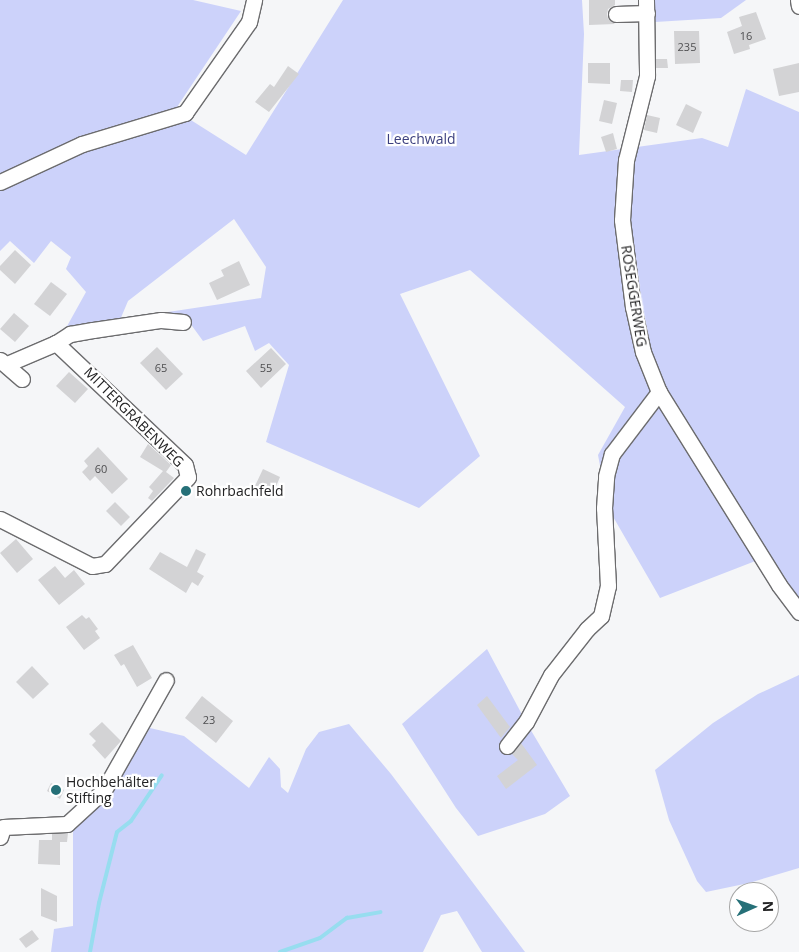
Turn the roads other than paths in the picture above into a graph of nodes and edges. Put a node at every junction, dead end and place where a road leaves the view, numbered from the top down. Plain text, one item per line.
1 (254, 0) edge
2 (798, 0) edge
3 (799, 6) edge
4 (646, 7) edge
5 (616, 14) dead end
6 (0, 182) edge
7 (183, 322) dead end
8 (56, 342) junction
9 (3, 362) edge
10 (22, 379) dead end
11 (659, 392) junction
12 (0, 519) edge
13 (799, 612) edge
14 (166, 680) dead end
15 (507, 746) dead end
16 (0, 837) edge

1 - 6 street
2 - 3 street
4 - 5 street
4 - 11 street, ROSEGGERWEG
7 - 8 street
8 - 9 street
8 - 12 street, MITTERGRABENWEG
9 - 10 street
11 - 13 street, ROSEGGERWEG
11 - 15 street
14 - 16 street

